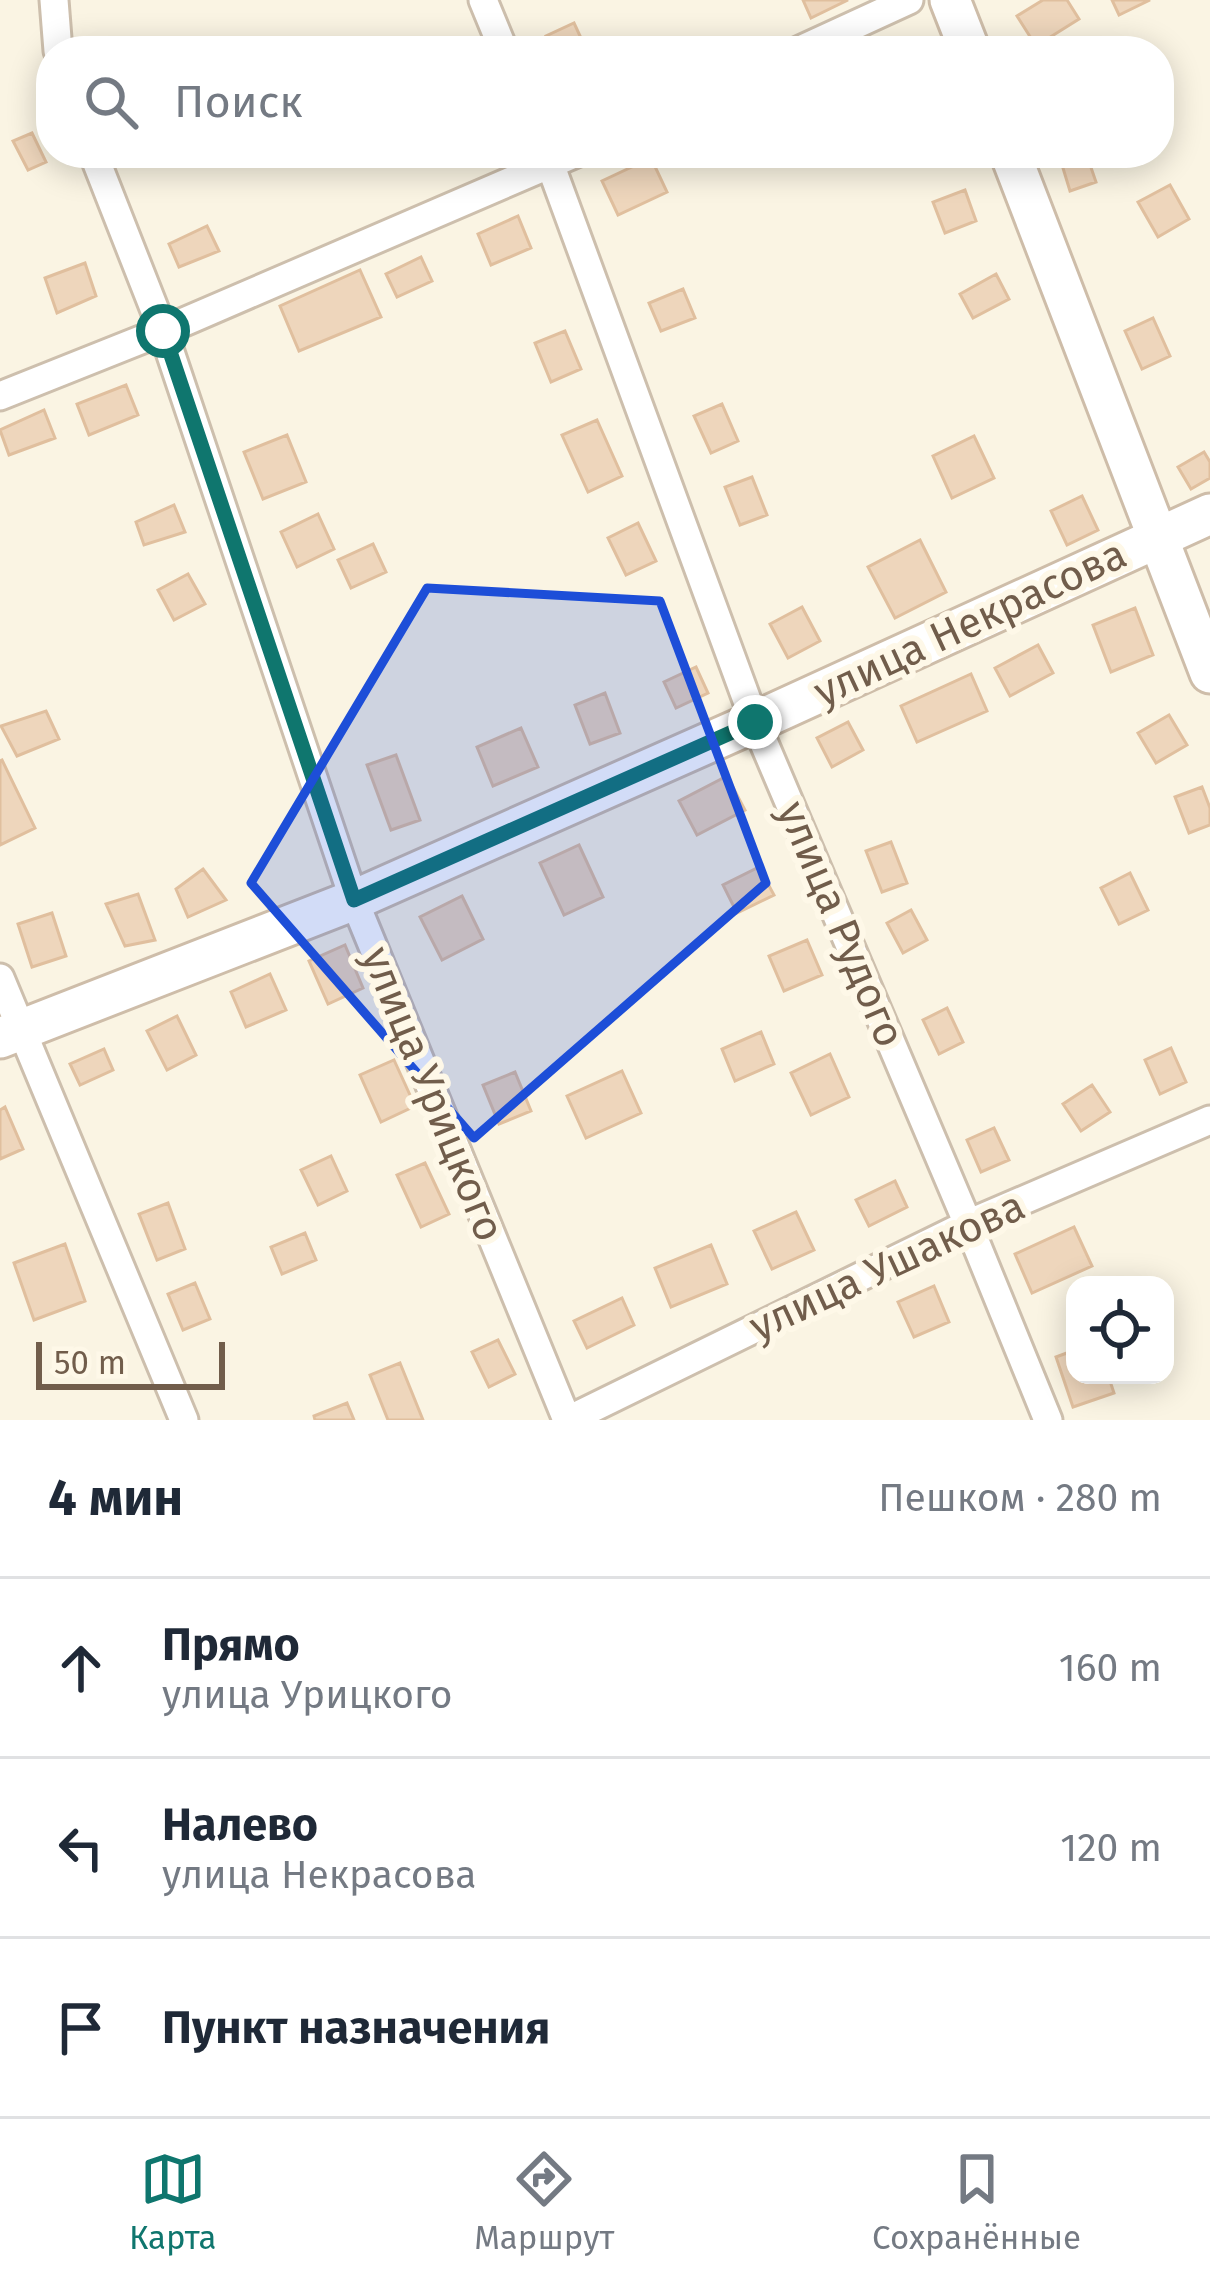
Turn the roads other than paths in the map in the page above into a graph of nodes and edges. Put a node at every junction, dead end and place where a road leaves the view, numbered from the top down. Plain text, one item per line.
1 (54, 0) edge
2 (483, 0) edge
3 (909, 0) edge
4 (950, 0) edge
5 (57, 36) edge
6 (498, 36) edge
7 (831, 36) edge
8 (964, 36) edge
9 (99, 168) edge
10 (532, 168) edge
11 (561, 168) edge
12 (1016, 168) edge
13 (163, 331) junction
14 (0, 396) edge
15 (1210, 514) edge
16 (1159, 536) junction
17 (1210, 673) edge
18 (755, 722) junction
19 (354, 900) junction
20 (0, 978) edge
21 (10, 1034) edge
22 (1210, 1120) edge
23 (968, 1224) junction
24 (184, 1420) edge
25 (567, 1420) edge
26 (1048, 1420) edge

1 - 5 street
2 - 6 street
3 - 7 street
4 - 8 street
9 - 13 street, улица Урицкого
10 - 13 street
11 - 18 street, улица Рудого
12 - 16 street
13 - 14 street
13 - 19 street, улица Урицкого
15 - 16 street, улица Некрасова
16 - 17 street
16 - 18 street, улица Некрасова
18 - 19 street, улица Некрасова
18 - 23 street, улица Рудого
19 - 21 street, улица Некрасова
19 - 25 street, улица Урицкого
20 - 21 street
21 - 24 street
22 - 23 street, улица Ушакова
23 - 25 street, улица Ушакова
23 - 26 street, улица Рудого

